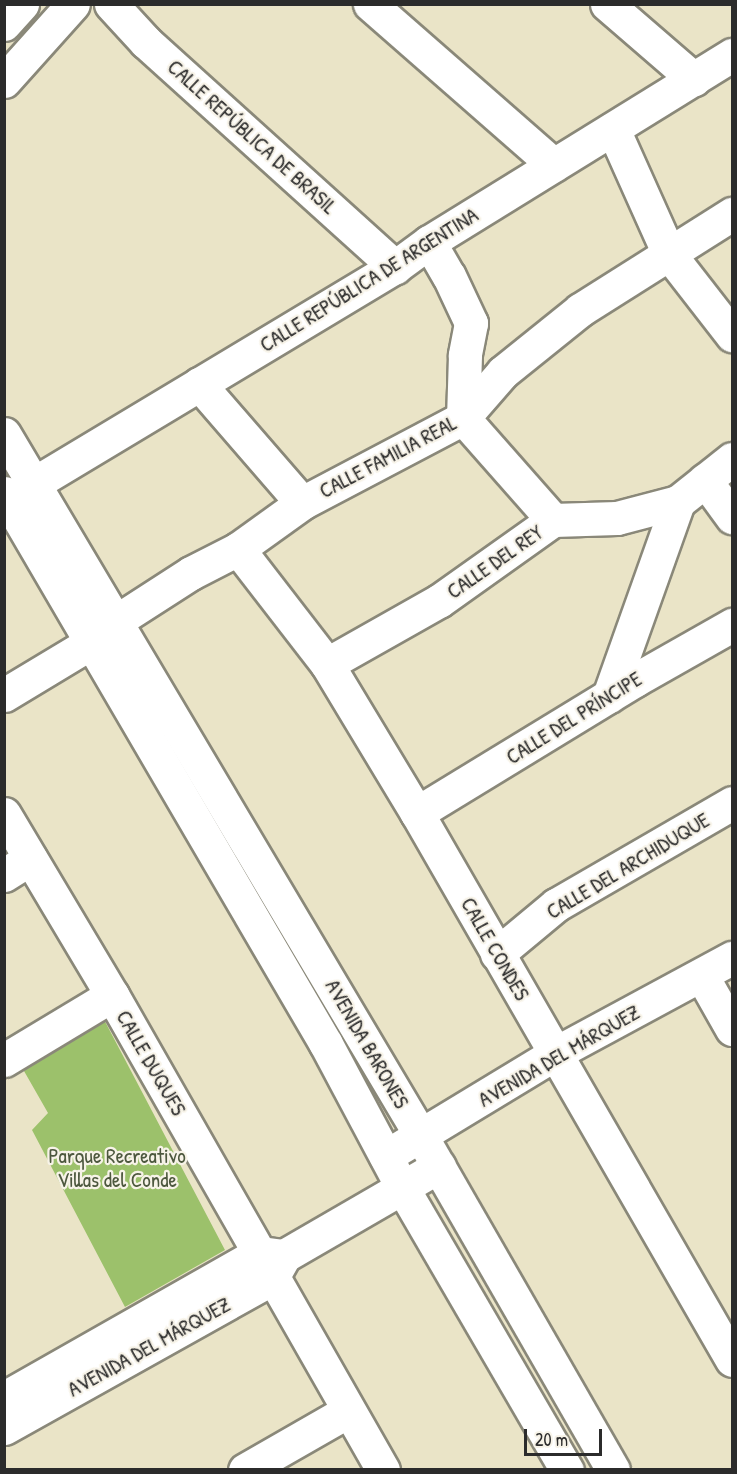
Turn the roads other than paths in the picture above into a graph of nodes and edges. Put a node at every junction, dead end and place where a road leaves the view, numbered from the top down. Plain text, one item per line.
1 (22, 4) edge
2 (73, 4) edge
3 (111, 4) edge
4 (370, 4) edge
5 (607, 4) edge
6 (4, 24) edge
7 (731, 59) edge
8 (694, 79) junction
9 (4, 81) edge
10 (613, 129) junction
11 (554, 165) junction
12 (732, 214) edge
13 (429, 243) junction
14 (669, 255) junction
15 (395, 267) junction
16 (732, 335) edge
17 (199, 384) junction
18 (464, 418) junction
19 (4, 434) edge
20 (725, 464) edge
21 (13, 494) edge
22 (678, 502) junction
23 (302, 503) junction
24 (732, 517) edge
25 (554, 520) junction
26 (238, 549) junction
27 (118, 620) junction
28 (732, 626) edge
29 (92, 642) junction
30 (327, 664) junction
31 (4, 696) edge
32 (609, 696) junction
33 (732, 803) edge
34 (417, 813) junction
35 (4, 814) edge
36 (17, 867) edge
37 (497, 954) junction
38 (722, 970) edge
39 (112, 995) junction
40 (732, 1029) edge
41 (556, 1053) junction
42 (4, 1060) edge
43 (421, 1136) junction
44 (386, 1155) junction
45 (439, 1166) junction
46 (402, 1187) junction
47 (272, 1262) junction
48 (732, 1360) edge
49 (4, 1398) edge
50 (348, 1411) junction
51 (4, 1428) edge
52 (245, 1470) edge
53 (383, 1470) edge
54 (567, 1470) edge
55 (613, 1470) edge

1 - 6 street
2 - 9 street
3 - 15 street, CALLE REPÚBLICA DE BRASIL
4 - 11 street
5 - 8 street
7 - 8 street, CALLE REPÚBLICA DE ARGENTINA
8 - 10 street, CALLE REPÚBLICA DE ARGENTINA
10 - 11 street, CALLE REPÚBLICA DE ARGENTINA
10 - 14 street
11 - 13 street, CALLE REPÚBLICA DE ARGENTINA
12 - 14 street, CALLE FAMILIA REAL
13 - 15 street, CALLE REPÚBLICA DE ARGENTINA
13 - 18 street
14 - 16 street
14 - 18 street, CALLE FAMILIA REAL
15 - 17 street, CALLE REPÚBLICA DE ARGENTINA
17 - 21 street, CALLE REPÚBLICA DE ARGENTINA
17 - 23 street
18 - 23 street, CALLE FAMILIA REAL
18 - 25 street
19 - 21 street
20 - 22 street, CALLE DEL REY
20 - 24 street
21 - 27 street, AVENIDA BARONES
21 - 29 street, AVENIDA BARONES
22 - 25 street, CALLE DEL REY
22 - 32 street
23 - 26 street, CALLE FAMILIA REAL
25 - 30 street, CALLE DEL REY
26 - 27 street, CALLE FAMILIA REAL
26 - 30 street, CALLE CONDES
27 - 29 street, CALLE FAMILIA REAL
27 - 43 street, AVENIDA BARONES
28 - 32 street, CALLE DEL PRÍNCIPE
29 - 31 street, CALLE FAMILIA REAL
29 - 44 street, AVENIDA BARONES
30 - 34 street, CALLE CONDES
32 - 34 street, CALLE DEL PRÍNCIPE
33 - 37 street, CALLE DEL ARCHIDUQUE
34 - 37 street, CALLE CONDES
35 - 36 street, CALLE DUQUES
36 - 39 street, CALLE DUQUES
37 - 41 street, CALLE CONDES
38 - 40 street
38 - 41 street, AVENIDA DEL MÁRQUEZ
39 - 42 street
39 - 47 street, CALLE DUQUES
41 - 43 street, AVENIDA DEL MÁRQUEZ
41 - 48 street, CALLE CONDES
43 - 44 street, AVENIDA DEL MÁRQUEZ
43 - 45 street, AVENIDA BARONES
44 - 46 street, AVENIDA BARONES
45 - 46 street, AVENIDA DEL MÁRQUEZ
45 - 55 street, AVENIDA BARONES
46 - 47 street, AVENIDA DEL MÁRQUEZ
46 - 54 street, AVENIDA BARONES
47 - 49 street, AVENIDA DEL MÁRQUEZ
47 - 50 street, CALLE DUQUES
47 - 51 street, AVENIDA DEL MÁRQUEZ
50 - 52 street
50 - 53 street, CALLE DUQUES

